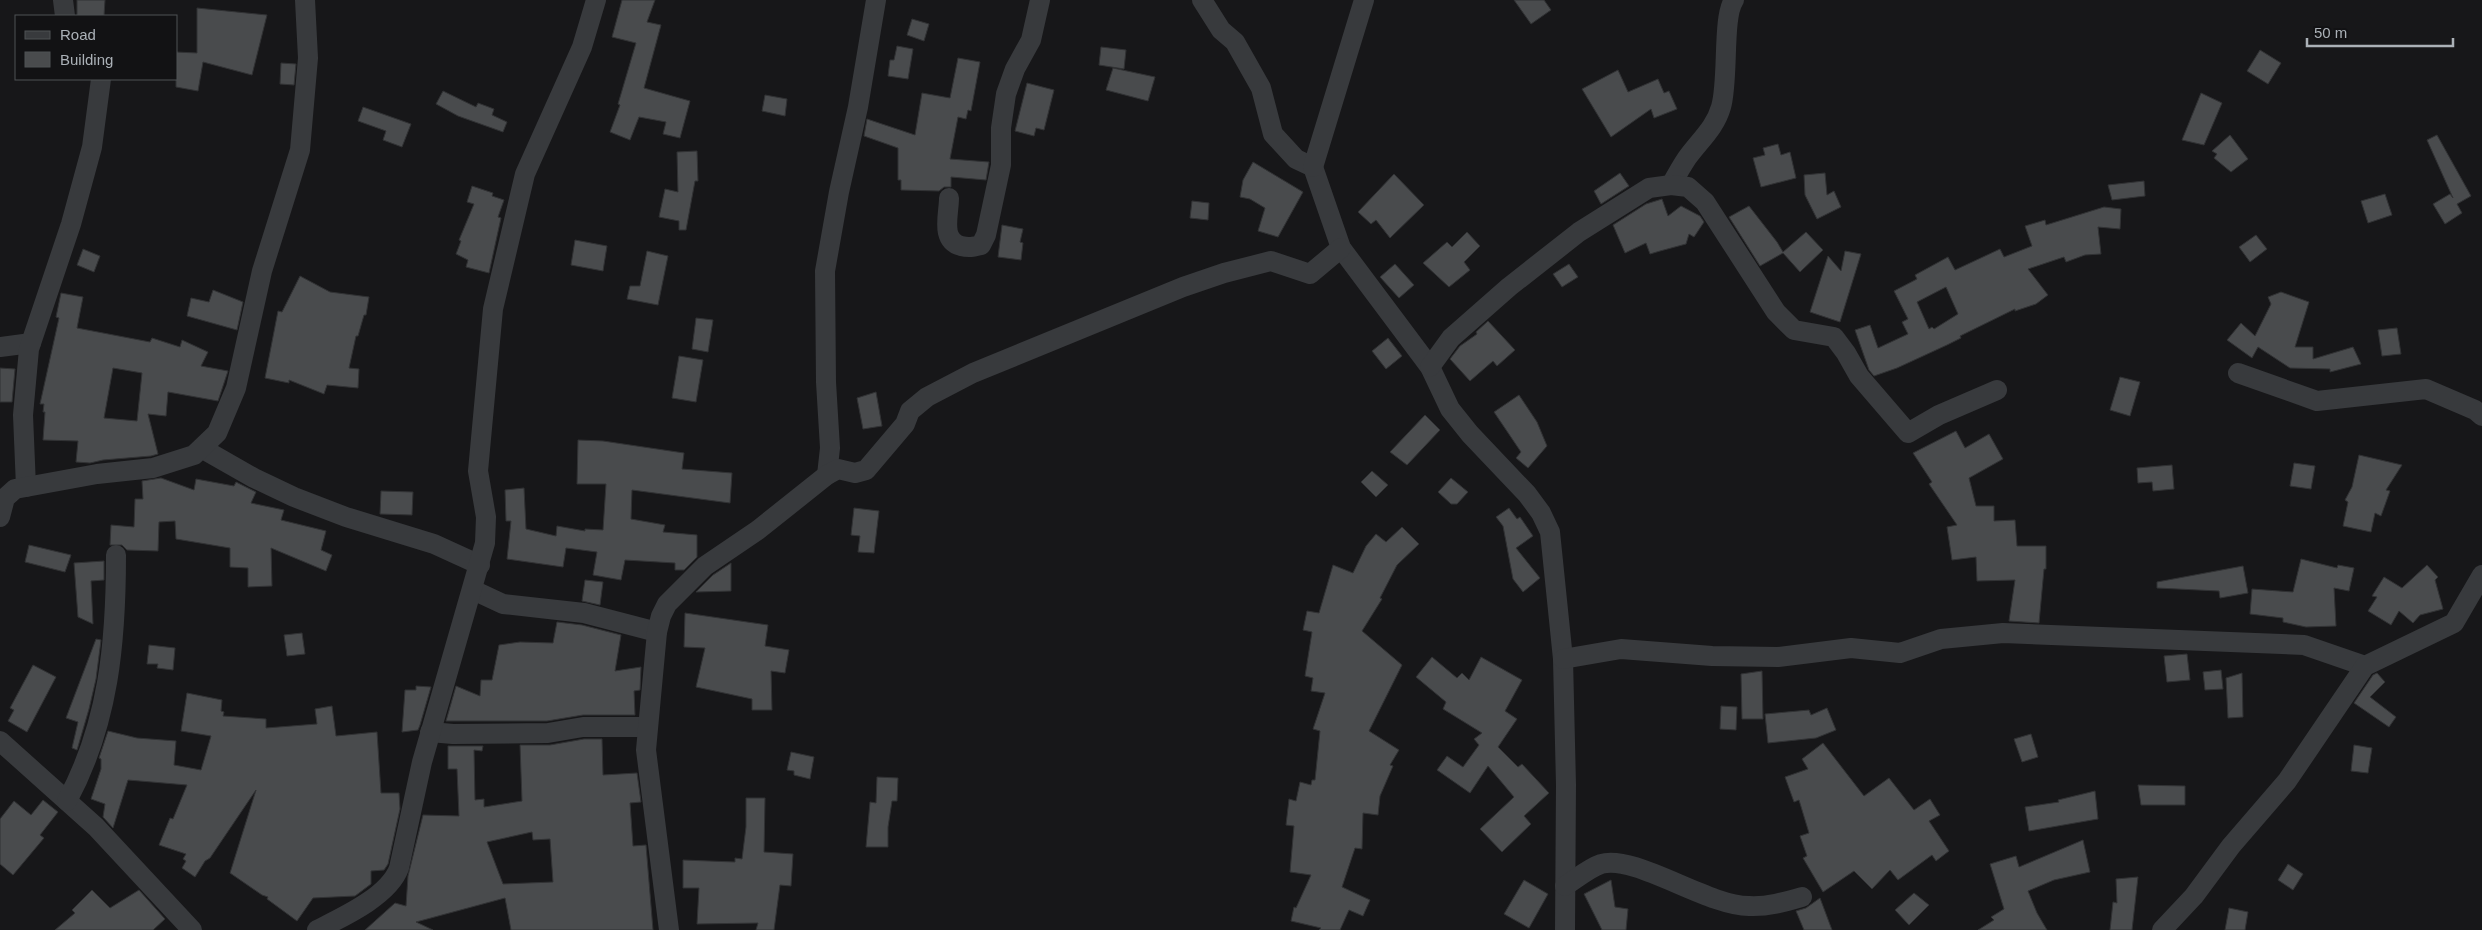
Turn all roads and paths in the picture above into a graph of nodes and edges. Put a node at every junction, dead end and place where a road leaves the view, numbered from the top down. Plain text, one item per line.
1 (63, 0) edge
2 (305, 0) edge
3 (596, 0) edge
4 (876, 0) edge
5 (1040, 0) edge
6 (1202, 0) edge
7 (1364, 0) edge
8 (1734, 0) edge
9 (65, 15) edge
10 (101, 80) edge
11 (1313, 167) junction
12 (1671, 185) junction
13 (949, 198) dead end
14 (1341, 248) junction
15 (31, 343) junction
16 (0, 347) edge
17 (1430, 367) junction
18 (2238, 373) dead end
19 (1997, 390) dead end
20 (2482, 416) edge
21 (203, 449) junction
22 (827, 475) junction
23 (26, 487) junction
24 (0, 517) edge
25 (116, 555) dead end
26 (480, 565) junction
27 (2482, 576) edge
28 (473, 590) junction
29 (657, 632) junction
30 (1563, 660) junction
31 (2366, 666) junction
32 (647, 727) junction
33 (430, 732) junction
34 (0, 741) edge
35 (67, 802) junction
36 (1565, 886) junction
37 (1802, 897) dead end
38 (328, 928) edge
39 (192, 930) edge
40 (669, 930) edge
41 (1565, 930) edge
42 (2162, 930) edge

1 - 9 street
2 - 21 street
3 - 26 street
4 - 22 street
5 - 13 street
6 - 11 street
7 - 11 street
8 - 12 street
10 - 15 street
11 - 14 street
12 - 17 street
12 - 19 street
14 - 17 street
14 - 22 street
15 - 16 street
15 - 23 street
17 - 30 street
18 - 20 street
21 - 23 street
21 - 26 street
22 - 29 street
23 - 24 street
25 - 35 street
26 - 28 street
27 - 31 street
28 - 29 street
28 - 33 street
29 - 32 street
30 - 31 street
30 - 36 street
31 - 42 street
32 - 33 street
32 - 40 street
33 - 38 street
34 - 35 street
35 - 39 street
36 - 37 street
36 - 41 street

